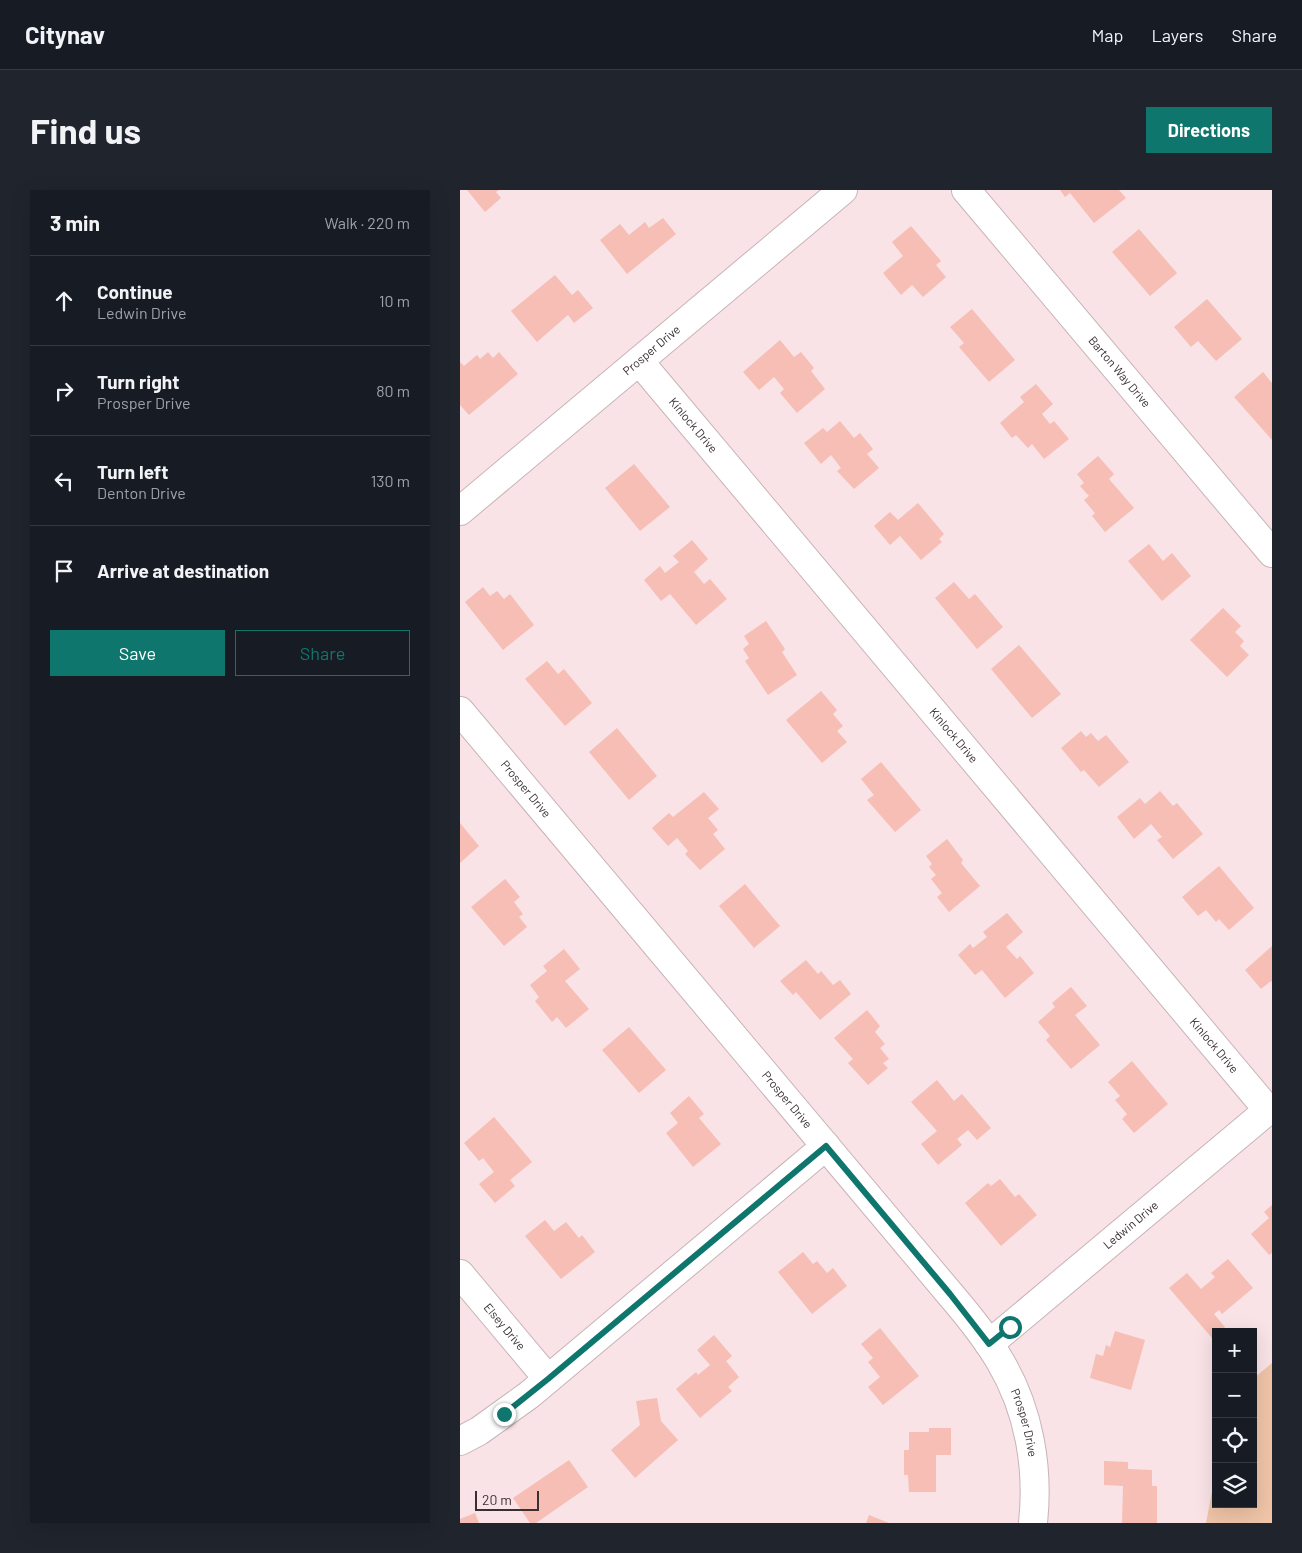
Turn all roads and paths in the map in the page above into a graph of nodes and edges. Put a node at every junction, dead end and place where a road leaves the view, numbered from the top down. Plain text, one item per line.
1 (843, 190) edge
2 (966, 190) edge
3 (639, 361) junction
4 (460, 511) edge
5 (1272, 553) edge
6 (460, 711) edge
7 (1270, 1109) edge
8 (826, 1146) junction
9 (460, 1274) edge
10 (989, 1344) junction
11 (548, 1379) junction
12 (460, 1441) edge
13 (1034, 1523) edge

1 - 3 street, Prosper Drive
2 - 5 street, Barton Way Drive
3 - 4 street, Prosper Drive
3 - 7 street, Kinlock Drive
6 - 8 street, Prosper Drive
7 - 10 street, Ledwin Drive
8 - 10 street, Prosper Drive
8 - 11 street
9 - 11 street, Elsey Drive
10 - 13 street, Prosper Drive
11 - 12 street

